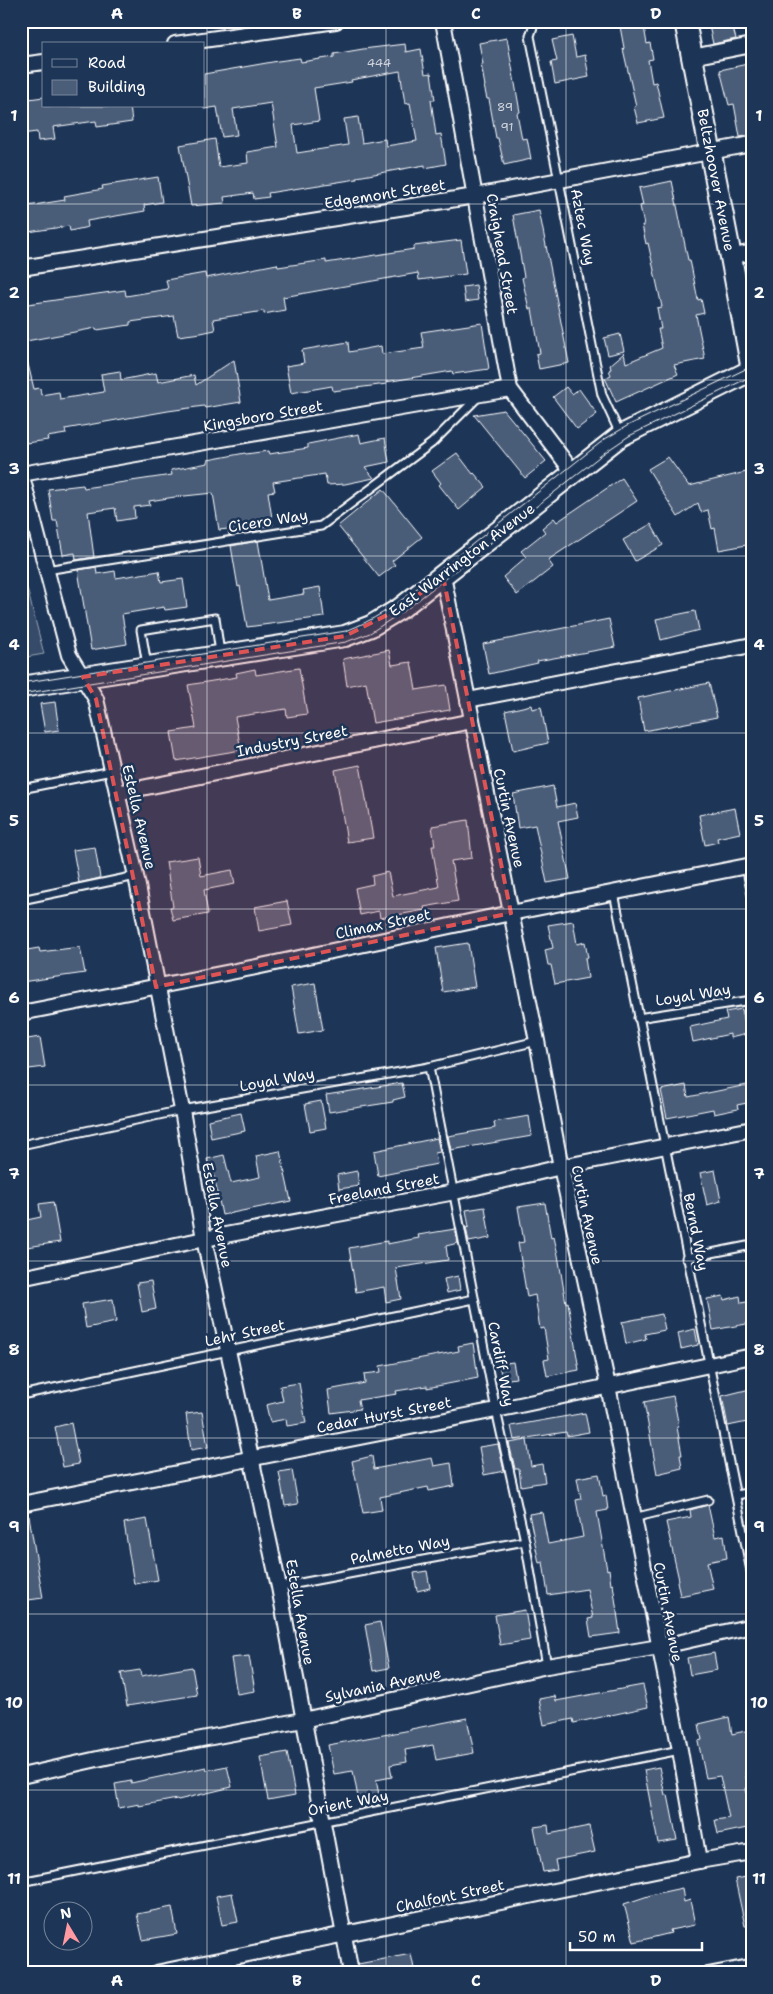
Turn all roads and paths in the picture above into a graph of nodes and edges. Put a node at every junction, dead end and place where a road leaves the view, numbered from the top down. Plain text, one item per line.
1 (336, 21) edge
2 (443, 21) edge
3 (535, 21) edge
4 (684, 21) edge
5 (189, 42) edge
6 (752, 45) edge
7 (692, 57) junction
8 (42, 62) edge
9 (21, 65) edge
10 (752, 144) edge
11 (711, 152) junction
12 (559, 180) junction
13 (475, 196) junction
14 (752, 252) edge
15 (732, 257) junction
16 (21, 268) edge
17 (752, 370) edge
18 (510, 389) junction
19 (480, 396) junction
20 (620, 436) junction
21 (576, 472) junction
22 (21, 474) edge
23 (46, 570) junction
24 (443, 576) junction
25 (752, 645) edge
26 (221, 656) junction
27 (147, 667) junction
28 (83, 677) junction
29 (21, 687) edge
30 (468, 700) junction
31 (472, 721) junction
32 (112, 771) junction
33 (21, 789) edge
34 (117, 793) junction
35 (749, 865) edge
36 (136, 876) junction
37 (614, 893) junction
38 (752, 895) edge
39 (21, 900) edge
40 (511, 913) junction
41 (156, 987) junction
42 (752, 1000) edge
43 (21, 1013) edge
44 (638, 1018) junction
45 (537, 1041) junction
46 (429, 1067) junction
47 (182, 1110) junction
48 (752, 1129) edge
49 (21, 1144) edge
50 (665, 1146) junction
51 (560, 1167) junction
52 (454, 1192) junction
53 (204, 1239) junction
54 (752, 1245) edge
55 (686, 1258) junction
56 (21, 1278) edge
57 (474, 1299) junction
58 (229, 1350) junction
59 (752, 1356) edge
60 (709, 1365) junction
61 (608, 1386) junction
62 (21, 1395) edge
63 (496, 1410) junction
64 (253, 1457) junction
65 (752, 1492) edge
66 (737, 1495) junction
67 (708, 1500) dead end
68 (21, 1504) edge
69 (633, 1518) junction
70 (525, 1541) junction
71 (752, 1576) edge
72 (279, 1587) junction
73 (752, 1626) edge
74 (659, 1647) junction
75 (547, 1666) junction
76 (303, 1720) junction
77 (680, 1750) junction
78 (21, 1776) edge
79 (324, 1822) junction
80 (752, 1852) edge
81 (699, 1861) junction
82 (21, 1882) edge
83 (344, 1934) junction
84 (752, 1963) edge
85 (156, 1973) edge
86 (351, 1973) edge
87 (701, 1973) edge

1 - 5 street
2 - 13 street, Craighead Street
3 - 12 lane, Aztec Way
4 - 7 main road, Beltzhoover Avenue
6 - 7 street
7 - 11 main road, Beltzhoover Avenue
8 - 9 street
10 - 11 street, Edgemont Street
11 - 12 street, Edgemont Street
11 - 15 main road, Beltzhoover Avenue
12 - 13 street, Edgemont Street
12 - 20 lane, Aztec Way
13 - 16 street, Edgemont Street
13 - 18 street, Craighead Street
14 - 15 street
15 - 17 main road, Beltzhoover Avenue
17 - 20 main road, East Warrington Avenue
18 - 19 street, Kingsboro Street
18 - 21 street, Craighead Street
19 - 22 street, Kingsboro Street
19 - 23 lane, Cicero Way
20 - 21 main road, East Warrington Avenue
21 - 24 main road, East Warrington Avenue
22 - 23 street, Estella Avenue
23 - 28 street, Estella Avenue
24 - 26 main road, East Warrington Avenue
24 - 30 street, Curtin Avenue
25 - 30 street
26 - 27 main road, East Warrington Avenue
26 - 27 lane
27 - 28 main road, East Warrington Avenue
28 - 29 main road, East Warrington Avenue
28 - 32 street, Estella Avenue
30 - 31 street, Curtin Avenue
31 - 34 street, Industry Street
31 - 40 street, Curtin Avenue
32 - 33 lane
32 - 34 street, Estella Avenue
34 - 36 street, Estella Avenue
35 - 37 street, Climax Street
35 - 38 lane
36 - 39 lane
36 - 41 street, Estella Avenue
37 - 40 street, Climax Street
37 - 44 lane, Bernd Way
40 - 41 street, Climax Street
40 - 45 street, Curtin Avenue
41 - 43 street, Climax Street
41 - 47 street, Estella Avenue
42 - 44 lane, Loyal Way
44 - 50 lane, Bernd Way
45 - 46 lane, Loyal Way
45 - 51 street, Curtin Avenue
46 - 47 lane, Loyal Way
46 - 52 lane, Cardiff Way
47 - 49 lane, Loyal Way
47 - 53 street, Estella Avenue
48 - 50 street, Freeland Street
50 - 51 street, Freeland Street
50 - 55 lane, Bernd Way
51 - 52 street, Freeland Street
51 - 61 street, Curtin Avenue
52 - 53 street, Freeland Street
52 - 57 lane, Cardiff Way
53 - 56 street, Freeland Street
53 - 58 street, Estella Avenue
54 - 55 lane
55 - 60 lane, Bernd Way
57 - 58 lane, Lehr Street
57 - 63 lane, Cardiff Way
58 - 62 lane, Lehr Street
58 - 64 street, Estella Avenue
59 - 60 street, Cedar Hurst Street
60 - 61 street, Cedar Hurst Street
60 - 66 lane, Bernd Way
61 - 63 street, Cedar Hurst Street
61 - 69 street, Curtin Avenue
63 - 64 street, Cedar Hurst Street
63 - 70 lane, Cardiff Way
64 - 68 street, Cedar Hurst Street
64 - 72 street, Estella Avenue
65 - 66 lane
66 - 71 lane, Bernd Way
67 - 69 lane
69 - 74 street, Curtin Avenue
70 - 72 lane, Palmetto Way
70 - 75 lane, Cardiff Way
72 - 76 street, Estella Avenue
73 - 74 street, Sylvania Avenue
74 - 75 street, Sylvania Avenue
74 - 77 street, Curtin Avenue
75 - 76 street, Sylvania Avenue
76 - 78 street, Sylvania Avenue
76 - 79 street, Estella Avenue
77 - 79 lane, Orient Way
77 - 81 street, Curtin Avenue
79 - 82 lane, Orient Way
79 - 83 street, Estella Avenue
80 - 81 street, Chalfont Street
81 - 83 street, Chalfont Street
83 - 85 street, Chalfont Street
83 - 86 street, Estella Avenue
84 - 87 lane

